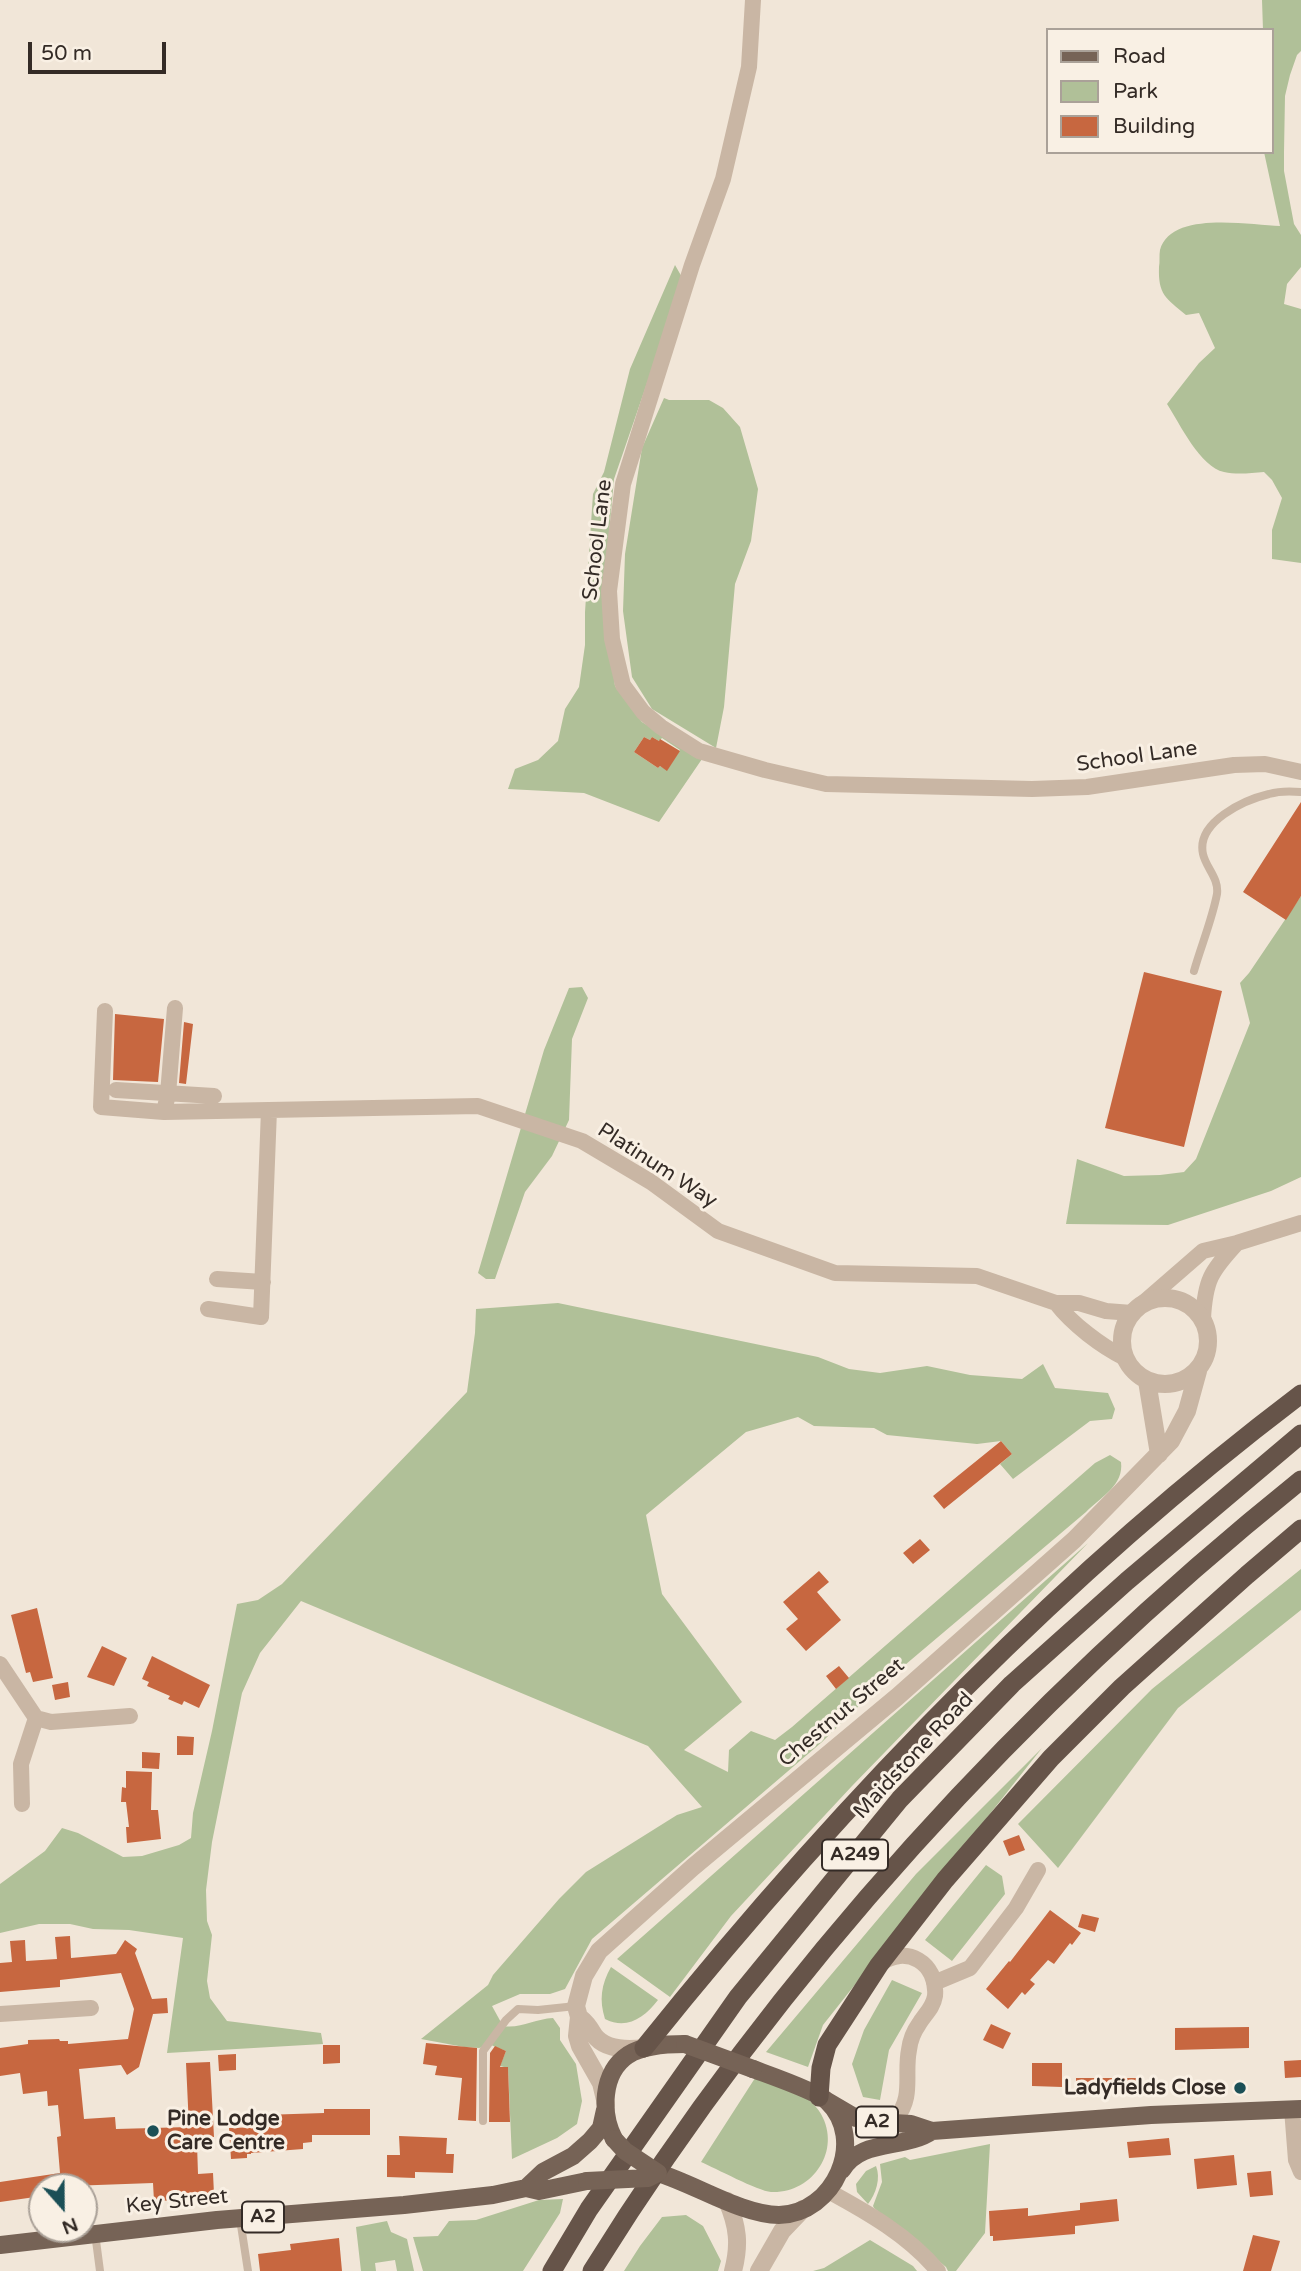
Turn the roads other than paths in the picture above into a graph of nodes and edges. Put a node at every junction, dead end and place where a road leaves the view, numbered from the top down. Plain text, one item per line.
1 (753, 0) edge
2 (1301, 772) edge
3 (1301, 792) edge
4 (1194, 971) dead end
5 (175, 1008) dead end
6 (105, 1011) dead end
7 (116, 1090) dead end
8 (168, 1094) junction
9 (214, 1096) dead end
10 (270, 1110) junction
11 (164, 1112) junction
12 (1301, 1223) edge
13 (1237, 1243) junction
14 (217, 1279) dead end
15 (263, 1282) junction
16 (1056, 1303) junction
17 (208, 1309) dead end
18 (1137, 1309) junction
19 (1203, 1319) junction
20 (1125, 1358) junction
21 (1198, 1371) junction
22 (1147, 1381) junction
23 (1301, 1394) edge
24 (1301, 1434) edge
25 (1158, 1454) junction
26 (1301, 1480) edge
27 (1301, 1529) edge
28 (0, 1664) edge
29 (130, 1716) dead end
30 (36, 1718) junction
31 (22, 1804) dead end
32 (1038, 1870) dead end
33 (879, 1965) junction
34 (934, 1983) junction
35 (91, 2008) dead end
36 (578, 2011) junction
37 (0, 2014) edge
38 (637, 2051) junction
39 (823, 2099) junction
40 (605, 2107) junction
41 (1296, 2109) edge
42 (483, 2121) dead end
43 (875, 2122) junction
44 (932, 2132) junction
45 (1301, 2172) edge
46 (666, 2176) junction
47 (838, 2176) junction
48 (526, 2188) junction
49 (828, 2191) junction
50 (727, 2201) junction
51 (803, 2209) junction
52 (240, 2219) junction
53 (98, 2234) edge
54 (28, 2242) edge
55 (96, 2243) edge
56 (0, 2245) edge
57 (100, 2271) edge
58 (248, 2271) edge
59 (552, 2271) edge
60 (592, 2271) edge
61 (733, 2271) edge
62 (759, 2271) edge
63 (938, 2271) edge

1 - 2 street, School Lane
3 - 4 lane
5 - 8 street
6 - 11 street, Platinum Way
7 - 8 street
8 - 9 street
8 - 11 street
10 - 11 street, Platinum Way
10 - 15 street
10 - 16 street, Platinum Way
12 - 13 street
13 - 18 street
13 - 19 street
14 - 15 street
15 - 17 street
16 - 18 street, Platinum Way
16 - 20 street, Platinum Way
18 - 19 street
18 - 20 street
19 - 21 street
20 - 22 street
21 - 22 street
21 - 25 street, Chestnut Street
22 - 25 street
23 - 38 highway, A249
24 - 59 highway, Maidstone Road / A249
25 - 36 street, Chestnut Street
26 - 60 highway, A249
27 - 33 highway
28 - 30 street
29 - 30 street
30 - 31 street
32 - 34 street
33 - 34 street
33 - 39 highway
34 - 43 street
35 - 37 street
36 - 38 street
36 - 40 street, Chestnut Street
36 - 42 lane
38 - 39 main road, bridge
38 - 40 main road
39 - 43 main road, A2
39 - 47 main road
40 - 46 main road, bridge
40 - 48 main road, Key Street / A2
41 - 44 main road, A2
41 - 45 street
43 - 44 main road, A2
44 - 47 main road, A2
46 - 48 main road, Key Street / A2, bridge
46 - 50 main road
47 - 49 main road
48 - 52 main road, Key Street / A2
49 - 51 main road
49 - 63 street
50 - 51 main road
50 - 61 street
51 - 62 street
52 - 53 main road, Key Street / A2
52 - 58 lane
54 - 56 main road, Key Street / A2
55 - 57 lane

